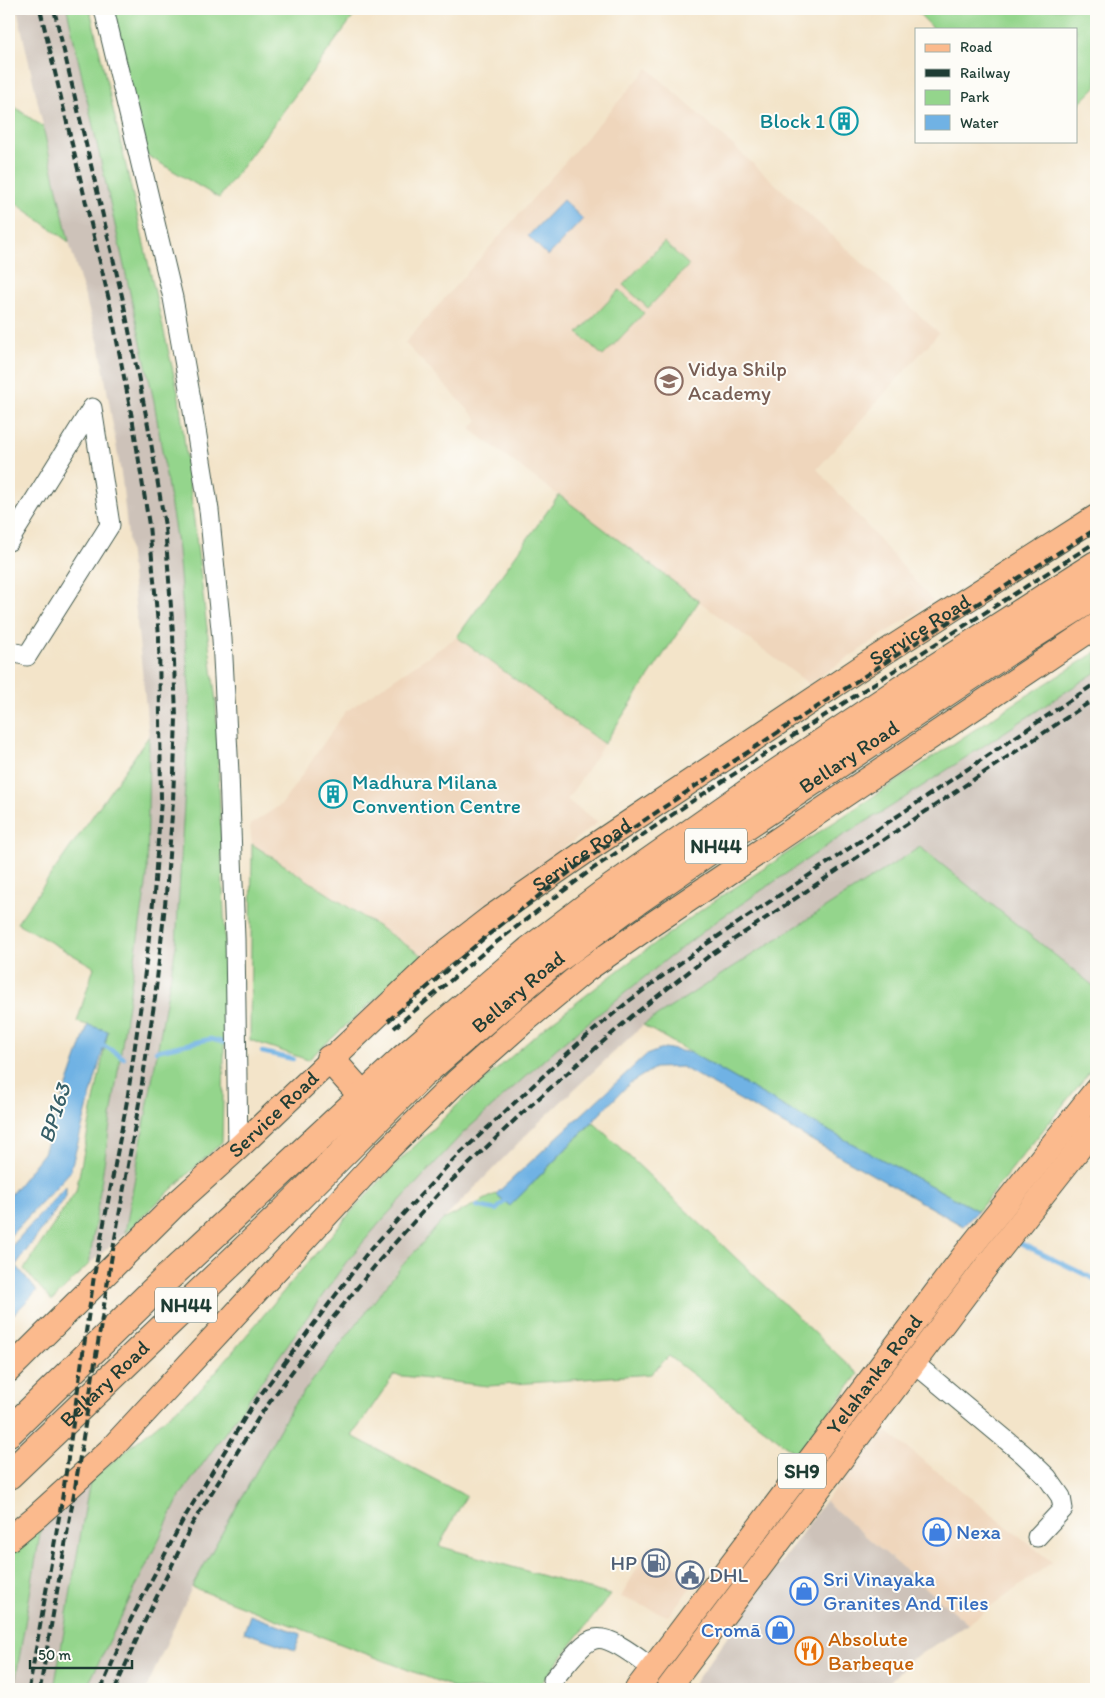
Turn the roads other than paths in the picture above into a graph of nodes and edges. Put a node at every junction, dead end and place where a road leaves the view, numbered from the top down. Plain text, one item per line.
1 (104, 9) edge
2 (1096, 517) edge
3 (9, 541) edge
4 (1096, 564) edge
5 (1096, 595) edge
6 (1096, 626) edge
7 (9, 650) edge
8 (330, 1059) junction
9 (1096, 1090) edge
10 (364, 1096) junction
11 (1096, 1127) edge
12 (238, 1148) junction
13 (1022, 1182) junction
14 (1041, 1198) junction
15 (937, 1292) junction
16 (955, 1308) junction
17 (914, 1362) junction
18 (9, 1370) edge
19 (9, 1432) edge
20 (9, 1475) edge
21 (1037, 1537) dead end
22 (9, 1539) edge
23 (652, 1669) junction
24 (553, 1680) dead end
25 (637, 1689) edge
26 (668, 1689) edge

1 - 12 street
2 - 8 main road, Service Road
3 - 7 street
4 - 10 highway, Bellary Road / NH44
5 - 20 highway, Bellary Road / NH44
6 - 22 main road
8 - 10 highway
8 - 12 main road, Service Road
9 - 13 main road, SH9
10 - 19 highway, Bellary Road / NH44
11 - 14 main road, SH9
12 - 18 main road, Service Road
13 - 14 main road
13 - 15 main road, Yelahanka Road / SH9
14 - 16 main road, Yelahanka Road / SH9
15 - 16 main road
15 - 23 main road, Yelahanka Road / SH9
16 - 17 main road, Yelahanka Road / SH9
17 - 21 street
17 - 26 main road, Yelahanka Road / SH9
23 - 24 street
23 - 25 main road, Yelahanka Road / SH9

